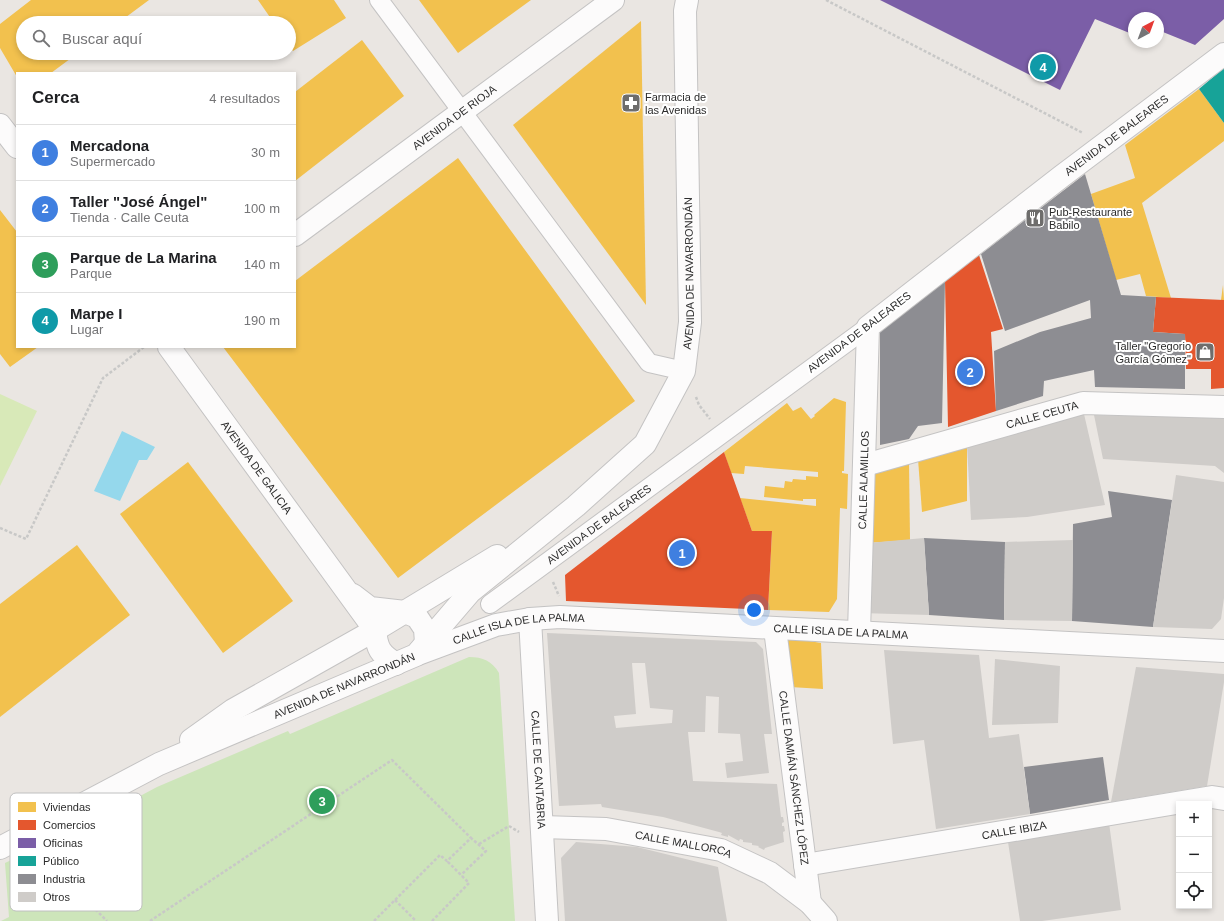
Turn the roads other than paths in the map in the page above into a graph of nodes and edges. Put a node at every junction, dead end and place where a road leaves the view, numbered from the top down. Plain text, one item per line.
1 (379, 0) edge
2 (613, 0) edge
3 (687, 0) edge
4 (1224, 54) edge
5 (462, 111) junction
6 (0, 125) edge
7 (16, 146) edge
8 (296, 234) edge
9 (868, 327) junction
10 (170, 348) edge
11 (684, 371) junction
12 (1224, 407) edge
13 (865, 465) junction
14 (576, 506) junction
15 (344, 588) junction
16 (490, 604) dead end
17 (405, 612) junction
18 (530, 619) junction
19 (775, 629) junction
20 (375, 630) junction
21 (859, 632) junction
22 (421, 649) junction
23 (1224, 651) edge
24 (396, 664) junction
25 (159, 764) junction
26 (104, 793) edge
27 (1224, 799) edge
28 (542, 827) junction
29 (10, 843) edge
30 (0, 848) edge
31 (805, 865) junction
32 (810, 903) junction
33 (547, 921) edge
34 (826, 921) edge

1 - 5 street
2 - 5 street, AVENIDA DE RIOJA
3 - 11 street, AVENIDA DE NAVARRONDÁN
4 - 9 street, AVENIDA DE BALEARES
5 - 8 street, AVENIDA DE RIOJA
5 - 11 street
6 - 7 street
9 - 13 street, CALLE ALAMILLOS
9 - 16 street, AVENIDA DE BALEARES
10 - 15 street, AVENIDA DE GALICIA
11 - 14 street, AVENIDA DE NAVARRONDÁN
12 - 13 street, CALLE CEUTA
13 - 21 street, CALLE ALAMILLOS
14 - 17 street, AVENIDA DE NAVARRONDÁN
14 - 22 street, AVENIDA DE NAVARRONDÁN
15 - 17 street, AVENIDA DE GALICIA
15 - 20 street, AVENIDA DE GALICIA
17 - 20 street, AVENIDA DE NAVARRONDÁN
17 - 22 street
18 - 19 street, CALLE ISLA DE LA PALMA
18 - 22 street, CALLE ISLA DE LA PALMA
18 - 28 street, CALLE DE CANTABRIA
19 - 21 street, CALLE ISLA DE LA PALMA
19 - 31 street, CALLE DAMIÁN SÁNCHEZ LÓPEZ
20 - 24 street
20 - 25 street, AVENIDA DE NAVARRONDÁN
21 - 23 street, CALLE ISLA DE LA PALMA
22 - 24 street, AVENIDA DE NAVARRONDÁN
24 - 25 street, AVENIDA DE NAVARRONDÁN
25 - 26 street, AVENIDA DE NAVARRONDÁN
27 - 31 street, CALLE IBIZA
28 - 32 street, CALLE MALLORCA
28 - 33 street, CALLE DE CANTABRIA
29 - 30 street, AVENIDA DE NAVARRONDÁN
31 - 32 street, CALLE DAMIÁN SÁNCHEZ LÓPEZ
32 - 34 street

